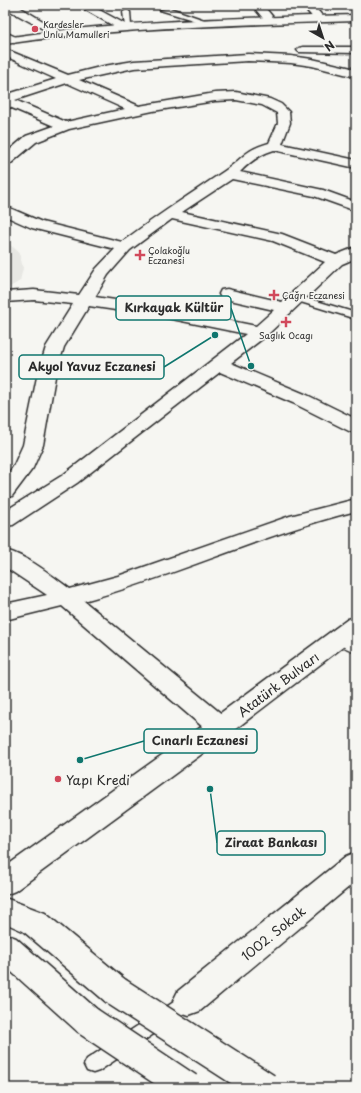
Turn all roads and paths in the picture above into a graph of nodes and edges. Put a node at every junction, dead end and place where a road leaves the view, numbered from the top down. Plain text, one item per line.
1 (8, 5) edge
2 (82, 5) edge
3 (257, 5) edge
4 (308, 5) edge
5 (163, 10) dead end
6 (127, 12) dead end
7 (28, 16) junction
8 (12, 18) dead end
9 (356, 18) edge
10 (320, 19) junction
11 (271, 21) junction
12 (208, 23) junction
13 (356, 23) edge
14 (126, 26) junction
15 (58, 33) junction
16 (7, 40) edge
17 (356, 50) edge
18 (5, 52) edge
19 (252, 57) junction
20 (356, 73) edge
21 (67, 79) junction
22 (5, 100) edge
23 (137, 110) junction
24 (65, 126) junction
25 (5, 141) edge
26 (274, 146) junction
27 (20, 148) junction
28 (5, 161) edge
29 (356, 164) edge
30 (230, 174) junction
31 (356, 207) edge
32 (5, 210) edge
33 (169, 214) junction
34 (125, 247) junction
35 (356, 252) edge
36 (336, 261) junction
37 (227, 294) dead end
38 (5, 297) edge
39 (83, 300) junction
40 (291, 303) junction
41 (356, 316) edge
42 (260, 332) junction
43 (219, 365) junction
44 (356, 427) edge
45 (5, 492) edge
46 (356, 505) edge
47 (5, 520) edge
48 (5, 557) edge
49 (66, 598) junction
50 (5, 612) edge
51 (352, 635) edge
52 (220, 727) junction
53 (356, 864) edge
54 (5, 883) edge
55 (5, 910) edge
56 (5, 947) edge
57 (189, 1001) joint
58 (93, 1065) dead end
59 (188, 1088) edge
60 (266, 1088) edge

1 - 7 street
2 - 14 street
3 - 11 street
4 - 10 street
5 - 12 lane
6 - 14 lane
7 - 8 street
7 - 15 street
9 - 10 street
10 - 11 street
11 - 12 street
12 - 14 street
13 - 16 street
14 - 15 street
15 - 16 street
17 - 19 street
18 - 21 street
19 - 20 street
19 - 21 street
21 - 22 street
21 - 23 street
22 - 24 street
23 - 24 street
23 - 26 street
24 - 27 street
25 - 27 street
26 - 29 street
26 - 30 street
27 - 28 street
30 - 31 street
30 - 33 street
32 - 34 street
33 - 34 street
33 - 36 street
34 - 39 street
35 - 36 street
36 - 40 street
37 - 40 street
38 - 39 street
39 - 42 street
39 - 45 street
40 - 41 lane
40 - 42 street
42 - 43 street
43 - 44 street
43 - 47 street
46 - 49 street
48 - 49 street
49 - 50 street
49 - 52 street
51 - 52 street, Atatürk Bulvarı
52 - 54 street, Atatürk Bulvarı
53 - 57 street, 1002. Sokak
55 - 60 street, bridge
56 - 59 street, bridge
57 - 58 lane

